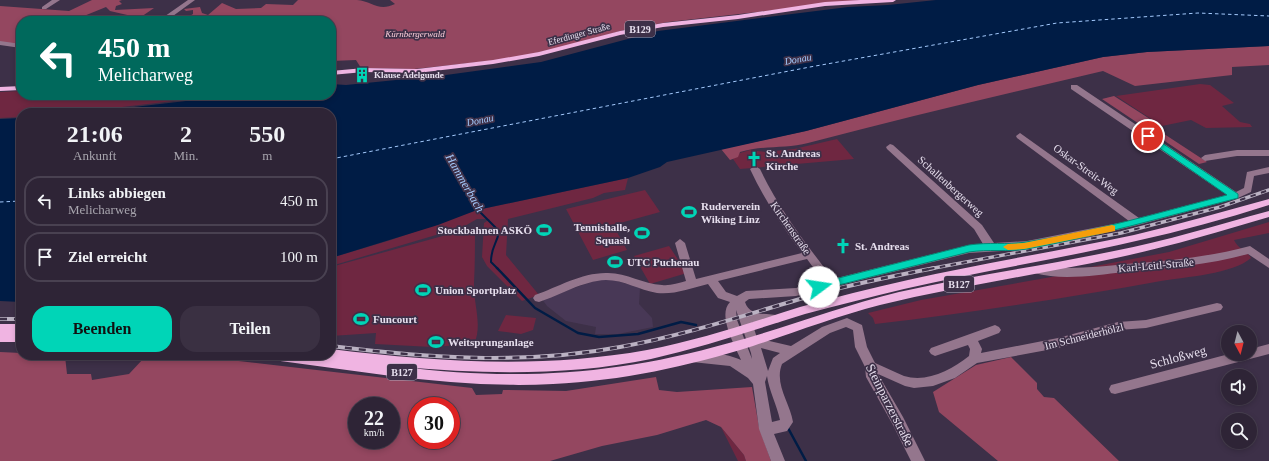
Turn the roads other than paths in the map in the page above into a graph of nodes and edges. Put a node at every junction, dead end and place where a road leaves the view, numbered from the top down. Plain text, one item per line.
1 (57, 0) edge
2 (192, 0) edge
3 (893, 0) edge
4 (44, 8) dead end
5 (168, 16) edge
6 (0, 43) edge
7 (16, 45) edge
8 (336, 73) edge
9 (1074, 87) dead end
10 (16, 88) edge
11 (0, 89) edge
12 (1020, 136) dead end
13 (890, 147) dead end
14 (1269, 153) edge
15 (1205, 158) dead end
16 (755, 169) dead end
17 (1267, 174) edge
18 (1235, 196) junction
19 (1269, 202) edge
20 (1269, 214) edge
21 (1138, 222) junction
22 (680, 243) dead end
23 (990, 246) junction
24 (809, 255) junction
25 (1269, 264) edge
26 (1038, 270) junction
27 (710, 279) junction
28 (692, 284) junction
29 (831, 284) junction
30 (539, 298) dead end
31 (741, 305) junction
32 (1217, 307) dead end
33 (827, 316) junction
34 (776, 319) junction
35 (0, 328) edge
36 (16, 329) edge
37 (748, 329) junction
38 (826, 330) junction
39 (995, 330) dead end
40 (736, 332) junction
41 (0, 337) edge
42 (16, 337) edge
43 (971, 339) junction
44 (753, 341) junction
45 (741, 344) junction
46 (1269, 349) edge
47 (790, 351) junction
48 (935, 351) dead end
49 (1257, 352) edge
50 (336, 355) edge
51 (974, 359) junction
52 (310, 360) edge
53 (686, 360) junction
54 (1222, 361) edge
55 (871, 367) junction
56 (756, 378) junction
57 (1115, 389) dead end
58 (766, 429) junction
59 (778, 461) edge
60 (918, 461) edge

1 - 4 street
2 - 5 street
3 - 8 main road, Eferdinger Straße / B129
6 - 7 street
9 - 18 street
10 - 11 main road
12 - 21 street, Oskar-Streit-Weg
13 - 23 street, Schallenbergerweg
14 - 15 street
16 - 24 street, Kirchenstraße
17 - 18 street
18 - 21 street
19 - 34 main road, B127
20 - 26 main road, B127
21 - 23 street
22 - 28 street
23 - 29 street
24 - 27 street
24 - 29 street, Kirchenstraße
25 - 26 street, Karl-Leitl-Straße
26 - 33 main road, B127
27 - 28 street
27 - 31 street
28 - 30 street
29 - 31 street
31 - 34 street
31 - 37 street
31 - 40 street
32 - 51 street, Im Schneiderhölzl
33 - 38 street
33 - 44 main road, B127
34 - 37 main road, B127
35 - 36 main road
37 - 40 main road, B127
37 - 44 street
38 - 47 street
38 - 55 street, Steinparzerstraße
39 - 43 street
40 - 45 street
40 - 50 main road, B127
41 - 42 main road
43 - 48 street
43 - 51 street
44 - 45 main road, B127
44 - 47 street
44 - 56 street
45 - 53 main road, B127
45 - 56 street
46 - 49 street, Schloßweg
47 - 58 street
51 - 55 street, Im Schneiderhölzl
52 - 53 main road, B127
53 - 56 street
54 - 57 street, Schloßweg
55 - 60 street, Steinparzerstraße
56 - 58 street
58 - 59 street

